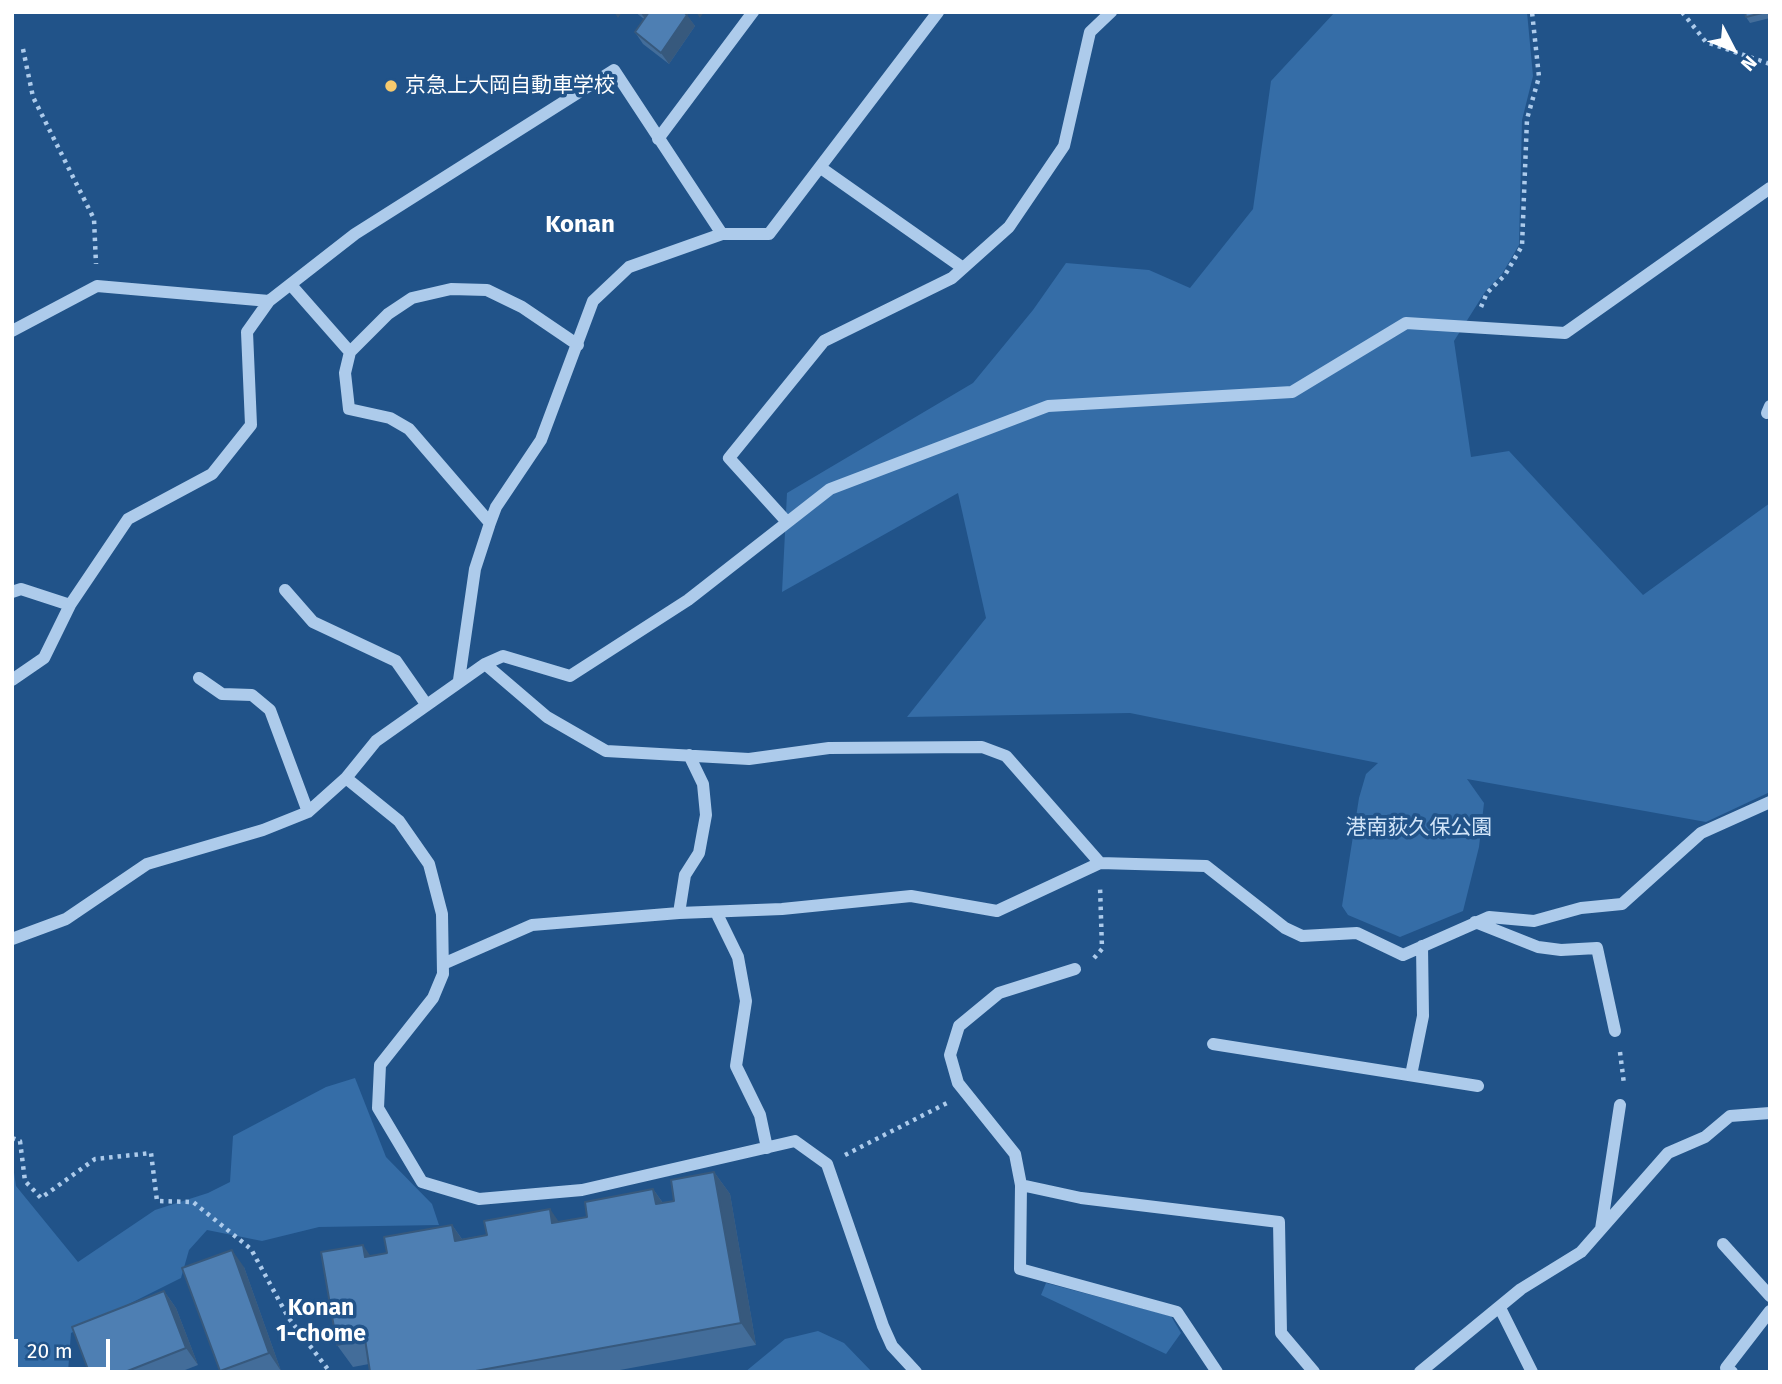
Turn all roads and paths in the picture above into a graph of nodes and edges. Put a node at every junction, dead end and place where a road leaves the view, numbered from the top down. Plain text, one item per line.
1 (753, 12) edge
2 (938, 12) edge
3 (1111, 12) edge
4 (1532, 12) edge
5 (1682, 12) edge
6 (23, 49) dead end
7 (1770, 64) edge
8 (658, 139) junction
9 (821, 168) junction
10 (1770, 188) edge
11 (722, 234) junction
12 (963, 268) junction
13 (291, 285) junction
14 (97, 286) junction
15 (1486, 293) dead end
16 (269, 301) junction
17 (12, 331) edge
18 (578, 345) junction
19 (350, 352) junction
20 (787, 522) junction
21 (490, 523) junction
22 (285, 590) dead end
23 (12, 592) edge
24 (70, 605) junction
25 (485, 664) junction
26 (199, 678) dead end
27 (12, 680) edge
28 (459, 680) junction
29 (426, 704) junction
30 (689, 755) junction
31 (346, 778) junction
32 (1770, 802) edge
33 (308, 812) junction
34 (1100, 863) junction
35 (716, 912) junction
36 (679, 913) junction
37 (1475, 922) junction
38 (12, 939) edge
39 (1422, 946) junction
40 (443, 964) junction
41 (1075, 969) joint
42 (1615, 1031) joint
43 (1213, 1044) dead end
44 (1410, 1075) junction
45 (1478, 1086) dead end
46 (966, 1093) junction
47 (1620, 1105) joint
48 (1770, 1113) edge
49 (12, 1138) edge
50 (767, 1148) junction
51 (827, 1164) junction
52 (1021, 1185) junction
53 (1601, 1229) junction
54 (1723, 1244) dead end
55 (1770, 1297) edge
56 (1500, 1308) junction
57 (1770, 1311) edge
58 (330, 1372) edge
59 (916, 1372) edge
60 (1217, 1372) edge
61 (1314, 1372) edge
62 (1420, 1372) edge
63 (1532, 1372) edge
64 (1732, 1372) edge

1 - 8 street
2 - 9 street
3 - 12 street
4 - 15 path
5 - 7 path
6 - 14 path
8 - 11 street
8 - 13 street
9 - 11 street
9 - 12 street
10 - 20 street
11 - 18 street
12 - 20 street
13 - 16 street
13 - 19 street
14 - 16 street
14 - 17 street
16 - 24 street
18 - 19 street
18 - 21 street
19 - 21 street
20 - 25 street
21 - 28 street
22 - 29 street
23 - 24 street
24 - 27 street
25 - 28 street
25 - 30 street
26 - 33 street
28 - 29 street
29 - 31 street
30 - 34 street
30 - 36 street
31 - 33 street
31 - 40 street
32 - 37 street
33 - 38 street
34 - 35 street
34 - 39 street
34 - 41 path
35 - 36 street
35 - 50 street
36 - 40 street
37 - 39 street
37 - 42 street
39 - 44 street
40 - 50 street
41 - 46 street
42 - 47 path
43 - 44 street
44 - 45 street
46 - 51 path
46 - 52 street
47 - 53 street
48 - 53 street
49 - 58 path
50 - 51 street
51 - 59 street
52 - 60 street
52 - 61 street
53 - 56 street
54 - 55 street
56 - 62 street
56 - 63 street
57 - 64 street

